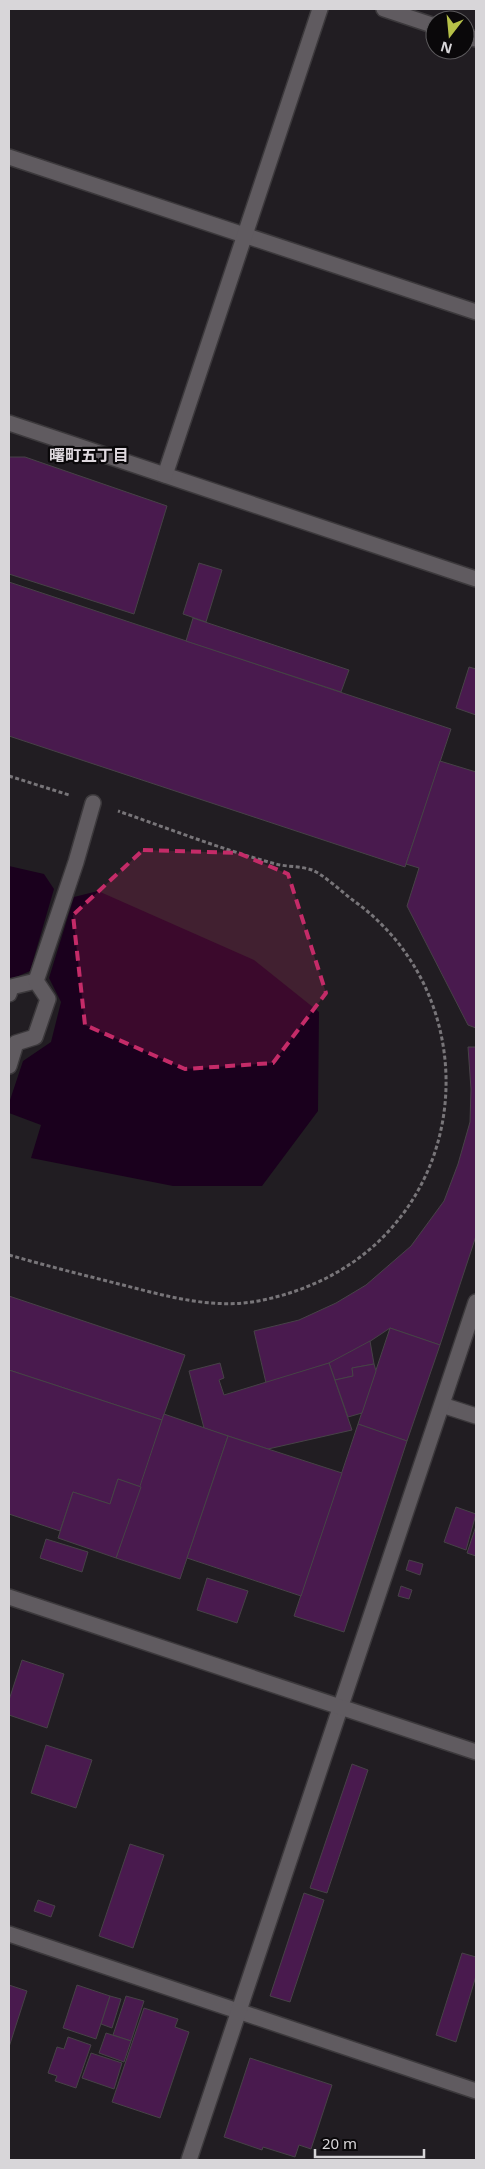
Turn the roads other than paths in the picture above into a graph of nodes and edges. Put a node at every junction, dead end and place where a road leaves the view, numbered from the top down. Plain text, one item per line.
1 (320, 9) edge
2 (384, 9) edge
3 (425, 23) edge
4 (9, 156) edge
5 (245, 235) junction
6 (476, 312) edge
7 (12, 426) edge
8 (165, 475) junction
9 (476, 579) edge
10 (93, 803) road end
11 (36, 982) junction
12 (9, 994) edge
13 (12, 1040) edge
14 (9, 1066) edge
15 (476, 1302) edge
16 (442, 1405) junction
17 (476, 1416) edge
18 (9, 1597) edge
19 (342, 1706) junction
20 (476, 1752) edge
21 (9, 1934) edge
22 (240, 2012) junction
23 (476, 2091) edge
24 (189, 2160) edge

1 - 5 street
2 - 3 street
4 - 5 street
5 - 6 street
5 - 8 street
7 - 8 street
8 - 9 street
10 - 11 street
11 - 12 street
11 - 13 street
13 - 14 street
15 - 16 street
16 - 17 street
16 - 19 street
18 - 19 street
19 - 20 street
19 - 22 street
21 - 22 street
22 - 23 street
22 - 24 street

